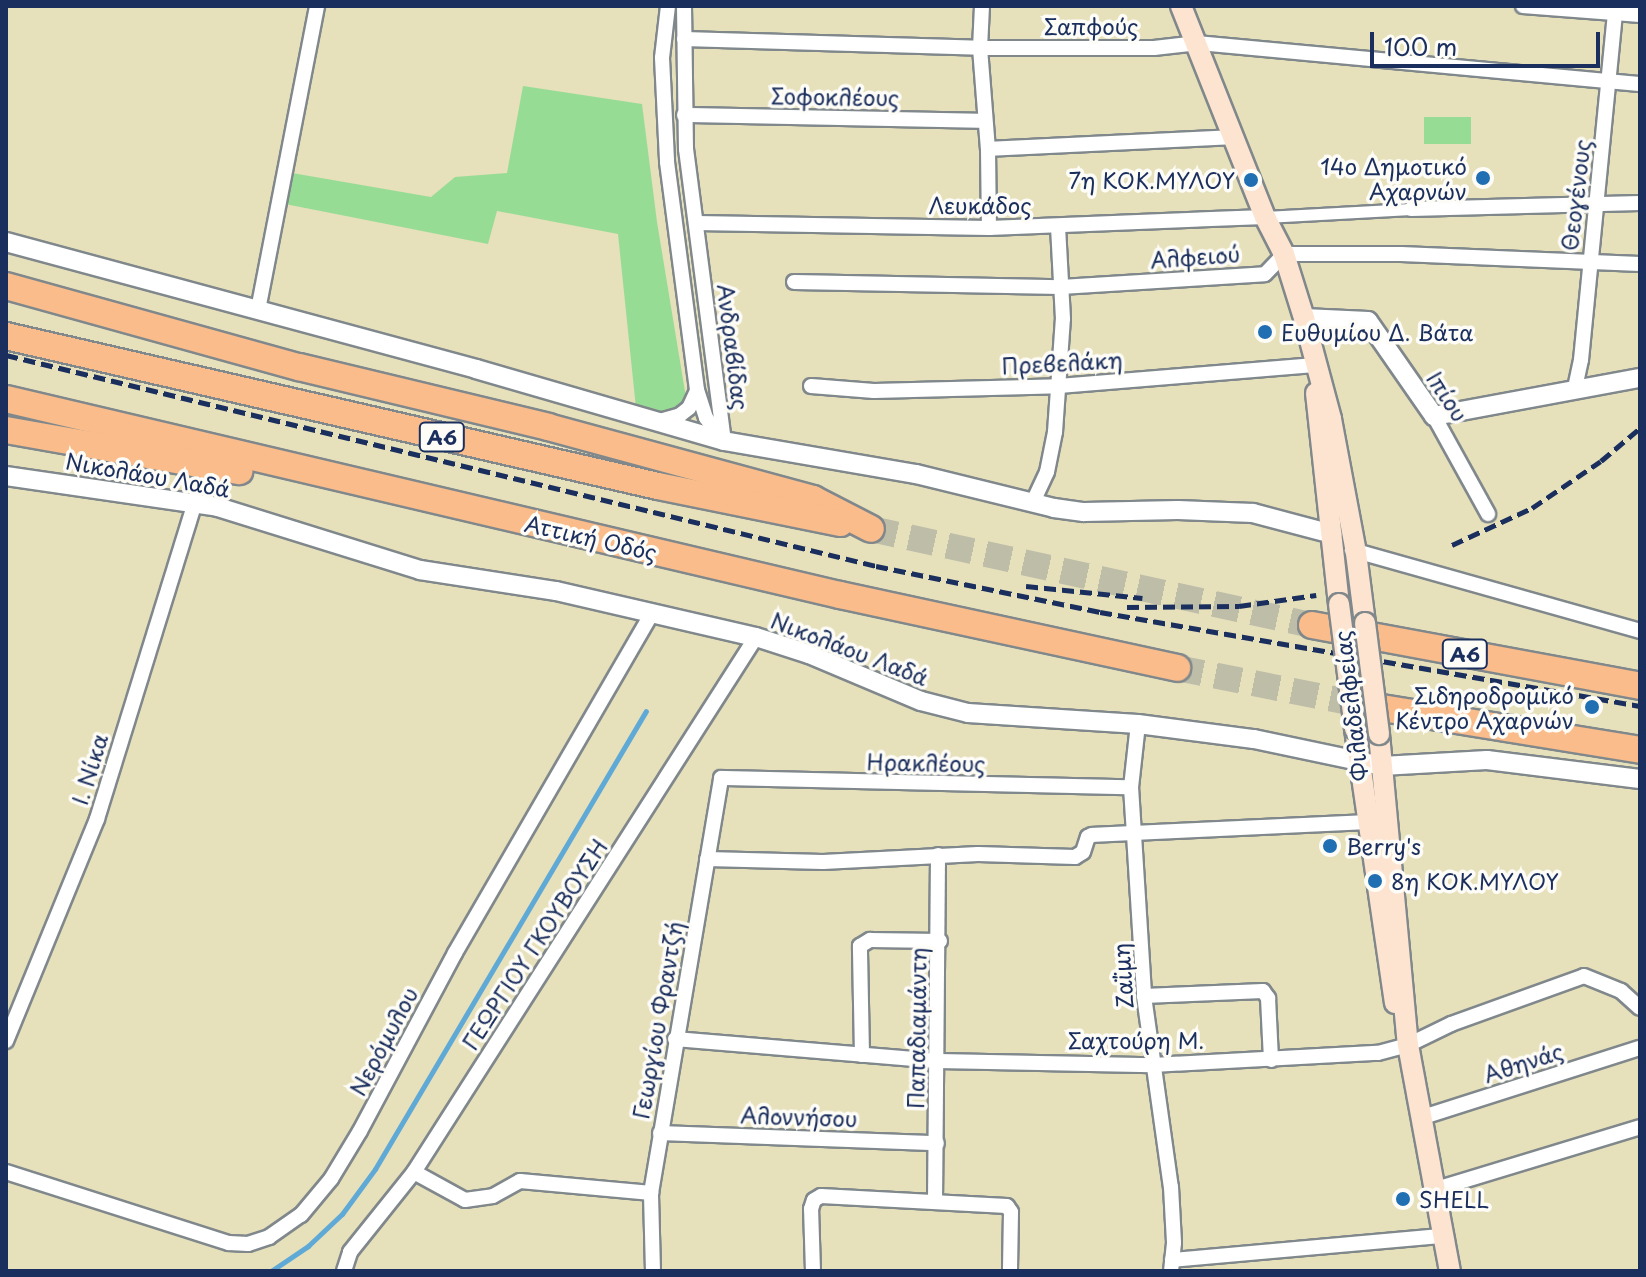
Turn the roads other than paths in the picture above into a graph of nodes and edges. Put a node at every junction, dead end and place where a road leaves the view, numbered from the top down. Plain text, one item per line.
1 (317, 6) edge
2 (668, 6) edge
3 (684, 6) edge
4 (982, 6) edge
5 (1181, 6) edge
6 (1523, 6) edge
7 (1616, 9) edge
8 (1640, 15) edge
9 (684, 39) junction
10 (1198, 43) junction
11 (980, 48) junction
12 (1609, 80) junction
13 (1640, 84) edge
14 (684, 115) junction
15 (984, 121) junction
16 (1234, 137) junction
17 (988, 149) junction
18 (1640, 203) edge
19 (1597, 204) junction
20 (1411, 209) joint
21 (1265, 217) junction
22 (696, 223) junction
23 (1058, 227) junction
24 (989, 228) junction
25 (6, 242) edge
26 (1284, 254) junction
27 (1590, 260) junction
28 (1640, 264) edge
29 (794, 282) dead end
30 (6, 286) edge
31 (1061, 287) junction
32 (258, 310) junction
33 (1304, 318) junction
34 (6, 336) edge
35 (1315, 365) junction
36 (1640, 378) edge
37 (811, 386) dead end
38 (1059, 386) junction
39 (1575, 388) junction
40 (697, 390) junction
41 (6, 399) edge
42 (1434, 416) junction
43 (656, 422) junction
44 (6, 430) edge
45 (724, 441) junction
46 (6, 476) edge
47 (350, 481) junction
48 (1033, 502) junction
49 (195, 503) junction
50 (1488, 514) dead end
51 (1332, 534) junction
52 (1356, 553) junction
53 (653, 612) junction
54 (1312, 625) tunnel mouth
55 (1640, 631) edge
56 (756, 637) junction
57 (1177, 668) tunnel mouth
58 (1633, 684) edge
59 (1380, 721) junction
60 (1138, 724) junction
61 (1640, 750) edge
62 (1359, 762) junction
63 (1382, 766) junction
64 (721, 778) joint
65 (1640, 779) edge
66 (1131, 787) junction
67 (1367, 822) junction
68 (1136, 834) junction
69 (938, 855) junction
70 (707, 859) junction
71 (940, 941) junction
72 (1144, 996) junction
73 (1640, 1008) edge
74 (675, 1039) junction
75 (6, 1041) edge
76 (1408, 1045) junction
77 (1640, 1048) edge
78 (862, 1055) junction
79 (1271, 1060) junction
80 (938, 1061) junction
81 (1153, 1065) junction
82 (1420, 1118) junction
83 (1640, 1127) edge
84 (660, 1133) junction
85 (937, 1143) junction
86 (6, 1172) edge
87 (414, 1172) junction
88 (1433, 1190) junction
89 (651, 1193) junction
90 (935, 1201) junction
91 (1442, 1236) junction
92 (1171, 1266) edge
93 (344, 1271) edge
94 (653, 1271) edge
95 (813, 1271) edge
96 (1010, 1271) edge
97 (1450, 1271) edge

1 - 32 street
2 - 40 street, Ανδραβίδας
3 - 9 street, Ανδραβίδας
4 - 11 street
5 - 10 main road, Φιλαδελφείας
6 - 7 street
7 - 8 street
7 - 12 street, Θεογένους
9 - 11 street, Σαπφούς
9 - 14 street, Ανδραβίδας
10 - 11 street, Σαπφούς
10 - 12 street, Σαπφούς
10 - 16 main road, Φιλαδελφείας
11 - 15 street
12 - 13 street, Σαπφούς
12 - 19 street, Θεογένους
14 - 15 street, Σοφοκλέους
14 - 22 street, Ανδραβίδας
15 - 17 street
16 - 17 street
16 - 21 main road, Φιλαδελφείας
17 - 24 street
18 - 19 street
19 - 20 street
19 - 27 street, Θεογένους
20 - 21 street
21 - 23 street, Λευκάδος
21 - 26 main road, Φιλαδελφείας
22 - 24 street, Λευκάδος
22 - 45 street, Ανδραβίδας
23 - 24 street, Λευκάδος
23 - 31 street
25 - 32 street
26 - 27 street
26 - 31 street, Αλφειού
26 - 33 main road, Φιλαδελφείας
27 - 28 street
27 - 39 street, Θεογένους
29 - 31 street, Αλφειού
30 - 34 highway, Α6
31 - 38 street
32 - 43 street
33 - 35 main road, Φιλαδελφείας
33 - 42 street, Ιπίου
35 - 38 street, Πρεβελάκη
35 - 51 main road, Φιλαδελφείας
35 - 52 main road, Φιλαδελφείας
36 - 39 street
37 - 38 street, Πρεβελάκη
38 - 48 street
39 - 42 street
40 - 43 street
40 - 45 street, Ανδραβίδας
41 - 47 highway, Αττική Οδός
42 - 50 street, Ιπίου
43 - 45 street
44 - 47 highway
45 - 48 street
46 - 49 street, Νικολάου Λαδά
47 - 57 highway, Αττική Οδός
48 - 51 street
49 - 53 street, Νικολάου Λαδά
49 - 75 street, Ι. Νίκα
51 - 52 street
51 - 62 main road, Φιλαδελφείας, bridge
52 - 55 street
52 - 59 main road, Φιλαδελφείας, bridge
53 - 56 street, Νικολάου Λαδά
53 - 86 street, Νερόμυλου
54 - 58 highway, Α6
56 - 60 street, Νικολάου Λαδά
56 - 87 street, ΓΕΩΡΓΙΟΥ ΓΚΟΥΒΟΥΣΗ
59 - 61 highway
59 - 63 main road, Φιλαδελφείας
60 - 62 street, Νικολάου Λαδά
60 - 66 street, Ζαΐμη
62 - 63 street, Νικολάου Λαδά
62 - 67 main road, Φιλαδελφείας
63 - 65 street, Νικολάου Λαδά
63 - 76 main road, Φιλαδελφείας
64 - 66 street, Ηρακλέους
64 - 70 street, Γεωργίου Φραντζή
66 - 68 street, Ζαΐμη
67 - 68 street
67 - 76 main road, Φιλαδελφείας
68 - 69 street
68 - 72 street, Ζαΐμη
69 - 70 street
69 - 71 street, Παπαδιαμάντη
70 - 74 street, Γεωργίου Φραντζή
71 - 78 street
71 - 80 street, Παπαδιαμάντη
72 - 79 street
72 - 81 street, Ζαΐμη
73 - 76 street, Σαχτούρη Μ.
74 - 78 street, Σαχτούρη Μ.
74 - 84 street, Γεωργίου Φραντζή
76 - 79 street, Σαχτούρη Μ.
76 - 82 main road, Φιλαδελφείας
77 - 82 street, Αθηνάς
78 - 80 street, Σαχτούρη Μ.
79 - 81 street, Σαχτούρη Μ.
80 - 81 street, Σαχτούρη Μ.
80 - 85 street, Παπαδιαμάντη
81 - 92 street, Ζαΐμη
82 - 88 main road, Φιλαδελφείας
83 - 88 street
84 - 85 street, Αλοννήσου
84 - 89 street, Γεωργίου Φραντζή
85 - 90 street, Παπαδιαμάντη
87 - 89 street
87 - 93 street, ΓΕΩΡΓΙΟΥ ΓΚΟΥΒΟΥΣΗ
88 - 91 main road, Φιλαδελφείας
89 - 94 street, Γεωργίου Φραντζή
90 - 95 street
90 - 96 street
91 - 92 street
91 - 97 main road, Φιλαδελφείας

